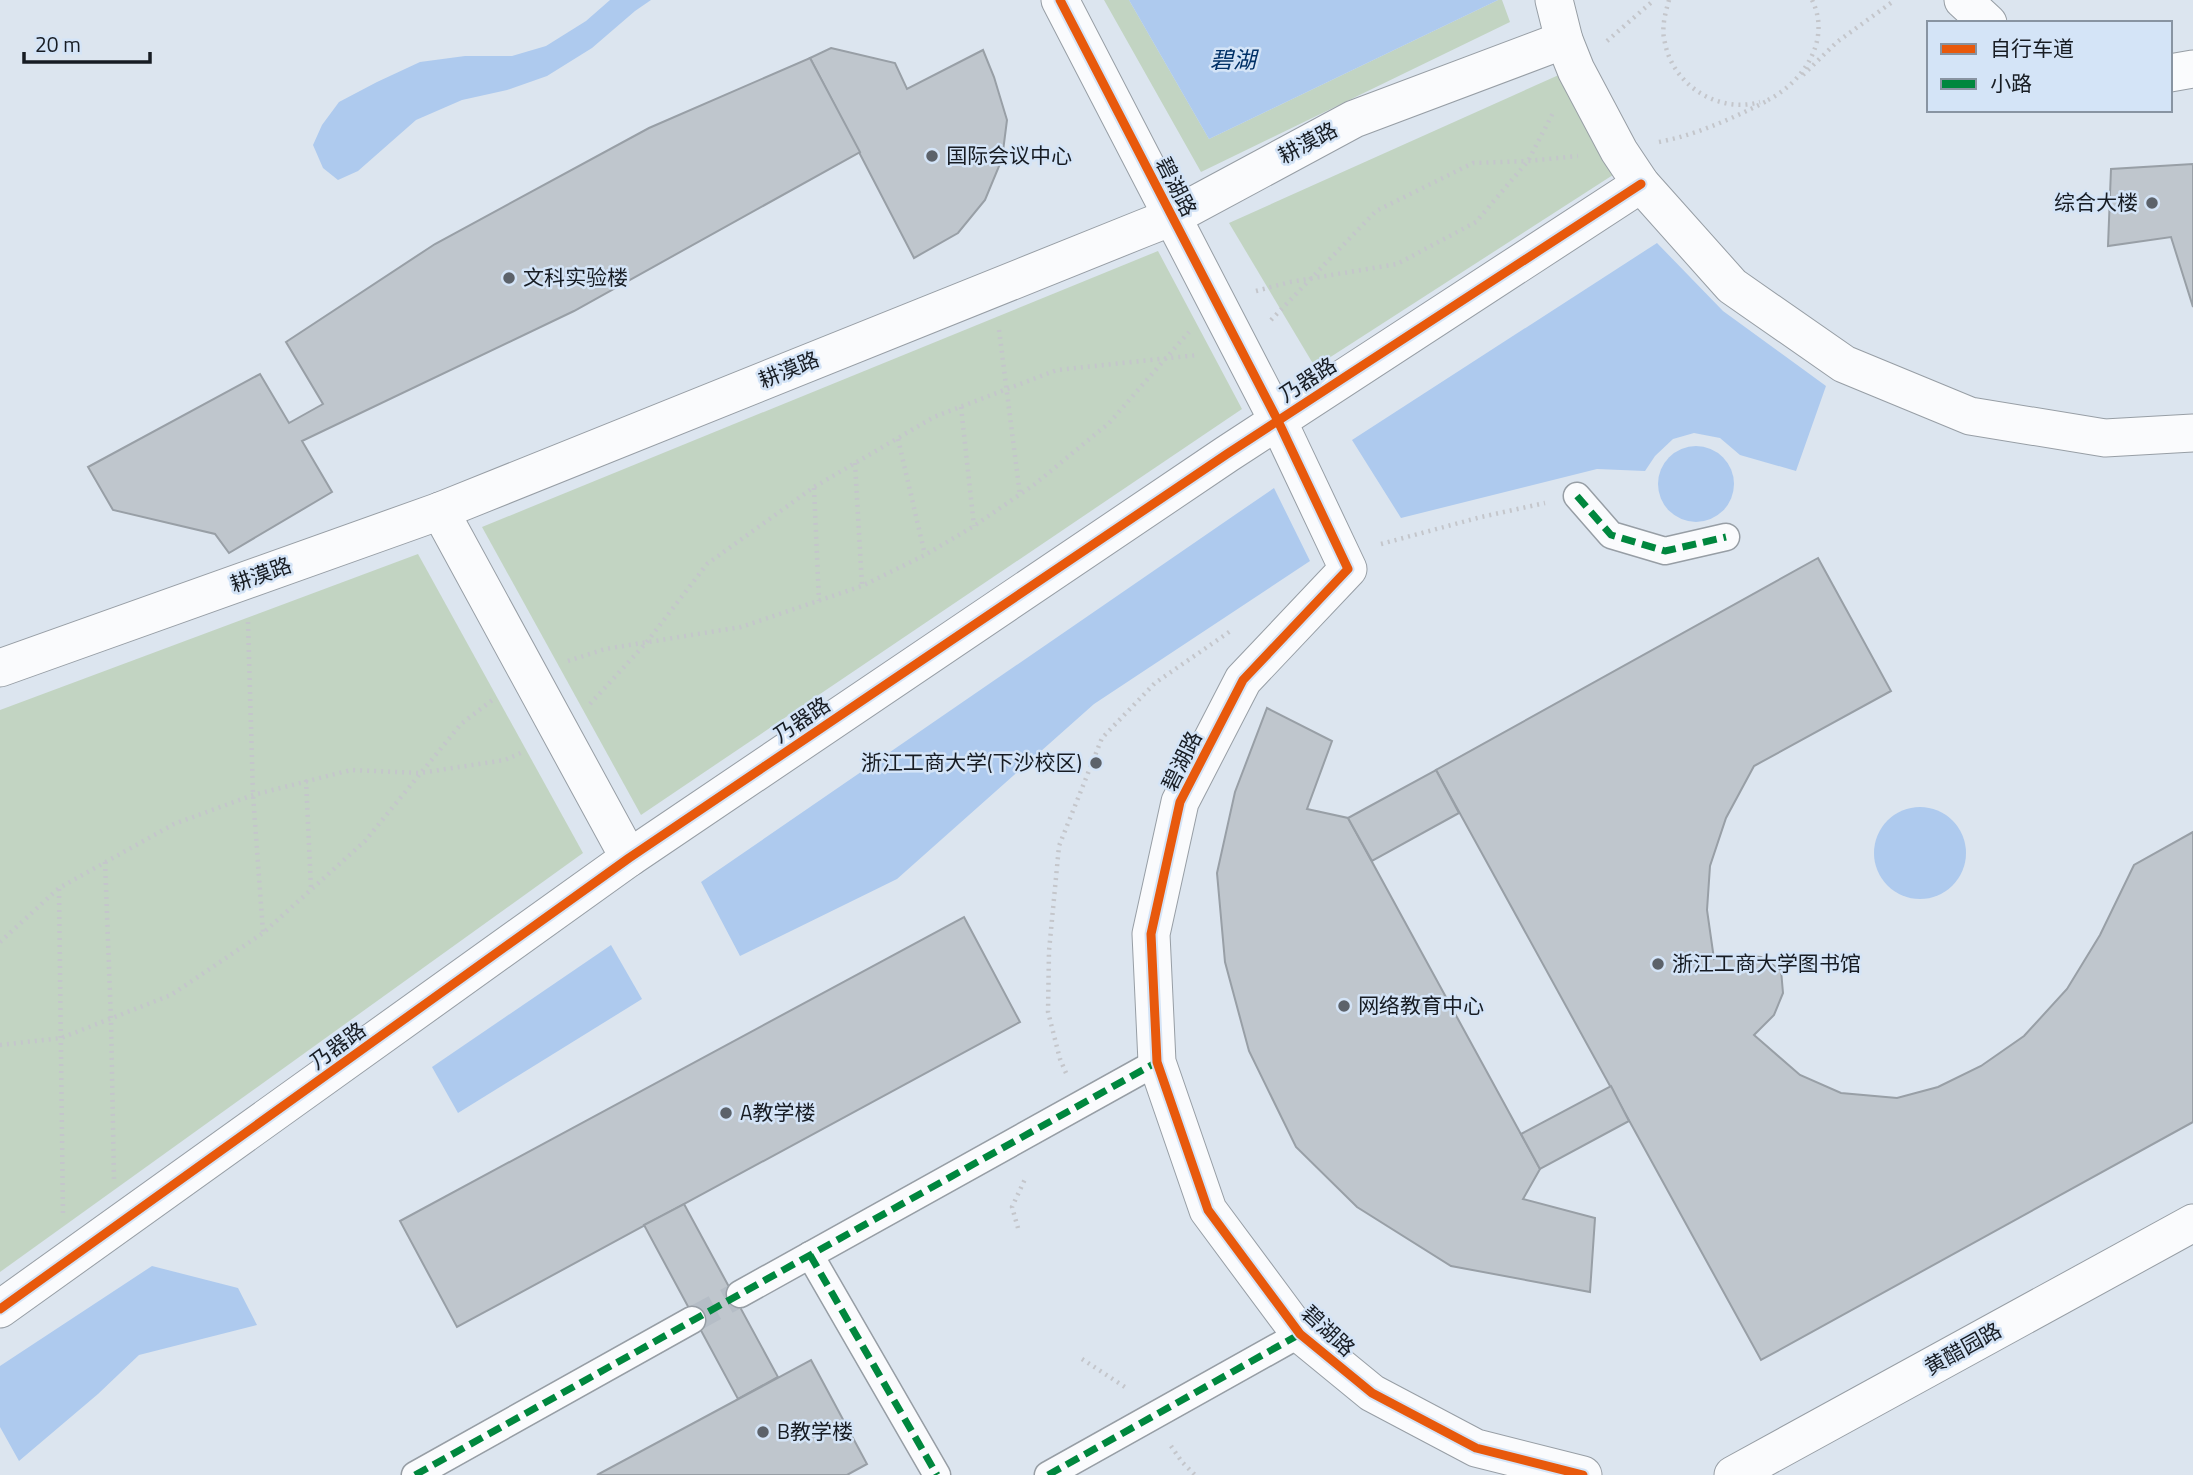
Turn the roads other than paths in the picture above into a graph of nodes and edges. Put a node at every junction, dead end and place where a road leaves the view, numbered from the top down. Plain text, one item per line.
1 (1060, 0) edge
2 (1554, 0) edge
3 (1963, 0) edge
4 (1986, 21) edge
5 (1570, 55) junction
6 (2193, 69) edge
7 (2172, 74) edge
8 (1641, 184) junction
9 (1172, 217) junction
10 (1278, 421) junction
11 (2193, 433) edge
12 (1577, 496) dead end
13 (440, 511) junction
14 (1726, 537) dead end
15 (0, 668) edge
16 (629, 858) junction
17 (1157, 1062) junction
18 (2193, 1223) edge
19 (810, 1255) junction
20 (740, 1294) tunnel mouth
21 (0, 1309) edge
22 (692, 1320) tunnel mouth
23 (1300, 1334) junction
24 (415, 1475) edge
25 (937, 1475) edge
26 (1048, 1475) edge
27 (1583, 1475) edge
28 (1733, 1475) edge

1 - 9 street, 碧湖路
2 - 5 street
3 - 4 street
5 - 8 street
5 - 9 street, 耕漠路
6 - 7 street
8 - 10 street, 乃器路
8 - 11 street
9 - 10 street, 碧湖路
9 - 13 street, 耕漠路
10 - 16 street, 乃器路
10 - 17 street, 碧湖路
12 - 14 street
13 - 15 street, 耕漠路
13 - 16 street
16 - 21 street, 乃器路
17 - 19 street
17 - 23 street, 碧湖路
18 - 28 street, 黄醋园路
19 - 20 street
19 - 25 street
22 - 24 street
23 - 26 street
23 - 27 street, 碧湖路

